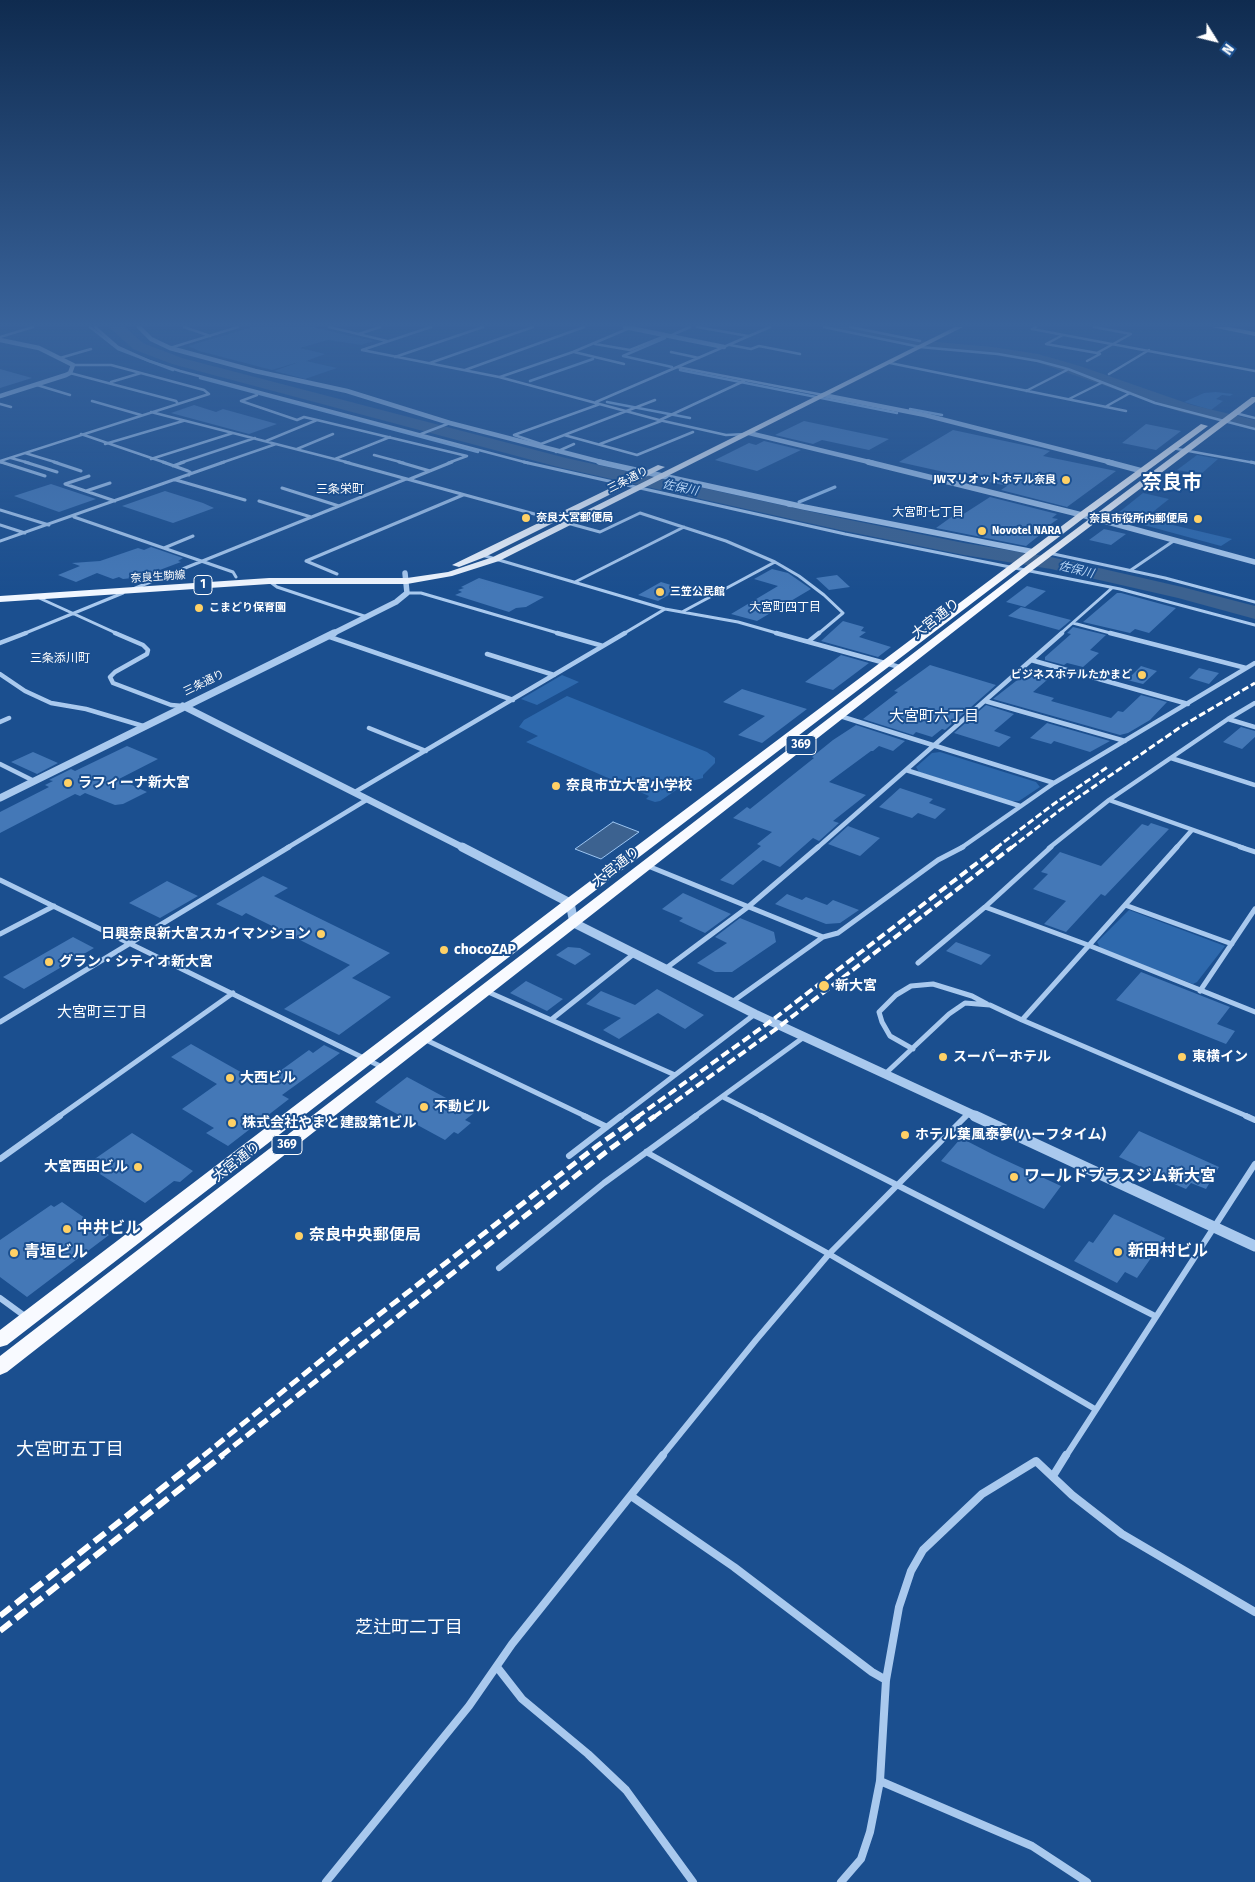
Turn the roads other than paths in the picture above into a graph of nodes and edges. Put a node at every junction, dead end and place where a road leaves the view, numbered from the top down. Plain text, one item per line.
1 (137, 415) edge
2 (144, 415) edge
3 (161, 415) edge
4 (282, 415) edge
5 (350, 415) edge
6 (423, 415) edge
7 (570, 415) edge
8 (618, 415) edge
9 (642, 415) edge
10 (671, 415) edge
11 (767, 415) edge
12 (784, 415) edge
13 (924, 415) edge
14 (1209, 415) edge
15 (1227, 415) edge
16 (1228, 415) edge
17 (141, 416) junction
18 (1223, 418) junction
19 (1255, 418) edge
20 (317, 420) junction
21 (660, 420) junction
22 (183, 421) junction
23 (449, 423) junction
24 (1255, 429) edge
25 (693, 432) dead end
26 (233, 433) junction
27 (749, 433) junction
28 (81, 434) junction
29 (333, 434) dead end
30 (422, 434) junction
31 (564, 435) junction
32 (726, 435) junction
33 (390, 437) junction
34 (255, 438) junction
35 (266, 441) junction
36 (105, 444) junction
37 (277, 444) junction
38 (574, 444) dead end
39 (600, 445) junction
40 (1172, 448) junction
41 (297, 449) junction
42 (1186, 450) junction
43 (556, 452) junction
44 (24, 453) junction
45 (374, 456) dead end
46 (682, 456) dead end
47 (10, 457) junction
48 (151, 459) junction
49 (335, 459) junction
50 (0, 461) edge
51 (1255, 463) edge
52 (665, 465) dead end
53 (172, 466) junction
54 (81, 471) dead end
55 (430, 471) junction
56 (1142, 471) junction
57 (57, 472) dead end
58 (648, 473) junction
59 (189, 475) junction
60 (44, 476) dead end
61 (89, 476) dead end
62 (661, 476) junction
63 (408, 479) junction
64 (176, 480) junction
65 (110, 483) dead end
66 (624, 485) junction
67 (282, 488) dead end
68 (638, 488) junction
69 (86, 492) junction
70 (463, 495) junction
71 (245, 500) dead end
72 (116, 501) junction
73 (259, 501) dead end
74 (340, 506) junction
75 (0, 510) edge
76 (1082, 515) junction
77 (73, 517) junction
78 (311, 517) junction
79 (1097, 518) junction
80 (554, 519) junction
81 (569, 523) junction
82 (0, 525) edge
83 (49, 525) junction
84 (684, 527) junction
85 (25, 533) junction
86 (192, 536) dead end
87 (1175, 540) junction
88 (0, 542) edge
89 (163, 548) junction
90 (1033, 553) junction
91 (1047, 554) junction
92 (482, 555) junction
93 (496, 559) junction
94 (202, 561) junction
95 (775, 562) junction
96 (1255, 562) edge
97 (1021, 568) junction
98 (1131, 570) junction
99 (337, 574) junction
100 (236, 577) junction
101 (406, 577) junction
102 (269, 581) junction
103 (574, 582) junction
104 (149, 583) junction
105 (1112, 588) junction
106 (130, 590) junction
107 (0, 593) edge
108 (407, 593) junction
109 (37, 597) junction
110 (0, 600) edge
111 (1255, 602) edge
112 (665, 609) junction
113 (681, 612) junction
114 (72, 613) junction
115 (366, 617) junction
116 (1073, 623) junction
117 (1255, 625) edge
118 (326, 636) junction
119 (809, 641) junction
120 (0, 643) edge
121 (603, 646) junction
122 (488, 654) dead end
123 (1031, 660) junction
124 (888, 663) junction
125 (1255, 663) edge
126 (903, 668) junction
127 (1246, 668) junction
128 (0, 674) edge
129 (554, 675) junction
130 (513, 700) junction
131 (985, 700) junction
132 (1255, 703) edge
133 (1188, 704) junction
134 (182, 706) junction
135 (839, 716) junction
136 (8, 718) dead end
137 (1228, 718) junction
138 (0, 722) edge
139 (143, 726) junction
140 (1255, 727) edge
141 (369, 728) dead end
142 (1125, 741) junction
143 (933, 746) junction
144 (426, 750) junction
145 (1171, 758) junction
146 (0, 764) edge
147 (906, 770) junction
148 (34, 781) junction
149 (1054, 783) junction
150 (1255, 785) edge
151 (355, 792) junction
152 (0, 798) edge
153 (368, 799) junction
154 (1109, 800) junction
155 (1020, 806) junction
156 (1192, 830) junction
157 (1255, 852) edge
158 (647, 866) junction
159 (0, 880) edge
160 (570, 903) junction
161 (1125, 905) junction
162 (54, 906) junction
163 (748, 907) junction
164 (985, 907) junction
165 (1255, 909) edge
166 (574, 923) junction
167 (0, 934) edge
168 (823, 938) junction
169 (130, 943) junction
170 (1232, 944) junction
171 (1088, 945) junction
172 (636, 953) junction
173 (918, 963) dead end
174 (665, 969) junction
175 (486, 991) junction
176 (1200, 991) junction
177 (233, 993) junction
178 (732, 1002) junction
179 (990, 1005) junction
180 (1255, 1012) edge
181 (755, 1014) junction
182 (552, 1019) junction
183 (1022, 1020) junction
184 (0, 1022) edge
185 (804, 1037) junction
186 (424, 1038) junction
187 (913, 1049) junction
188 (366, 1059) junction
189 (384, 1069) junction
190 (675, 1074) junction
191 (885, 1074) junction
192 (723, 1097) junction
193 (968, 1114) junction
194 (1255, 1120) edge
195 (607, 1127) junction
196 (646, 1152) junction
197 (569, 1156) dead end
198 (0, 1159) edge
199 (1255, 1164) edge
200 (896, 1185) junction
201 (1214, 1227) junction
202 (1255, 1246) edge
203 (829, 1254) junction
204 (499, 1268) dead end
205 (0, 1298) edge
206 (1155, 1316) junction
207 (28, 1319) junction
208 (0, 1340) edge
209 (0, 1366) edge
210 (1095, 1409) junction
211 (1053, 1476) junction
212 (631, 1496) junction
213 (1254, 1610) edge
214 (496, 1667) junction
215 (886, 1680) junction
216 (880, 1781) junction
217 (326, 1882) edge
218 (693, 1882) edge
219 (841, 1882) edge
220 (1088, 1882) edge

1 - 17 street
2 - 17 street
3 - 22 street
4 - 20 street
5 - 30 street
6 - 23 street
7 - 31 street
8 - 31 street
9 - 21 street
10 - 21 street
11 - 32 main road, 三条通り / 1
12 - 27 main road, 三条通り / 1
13 - 56 street
14 - 18 street
15 - 18 highway, 大宮通り / 369
16 - 18 highway, 大宮通り / 369
17 - 28 street
18 - 19 street
18 - 24 street
18 - 40 highway, 大宮通り / 369
18 - 42 highway, 大宮通り / 369
20 - 33 street
20 - 35 street
21 - 32 street
21 - 39 street
22 - 26 street
22 - 36 street
23 - 30 street
23 - 43 street
25 - 39 street
26 - 34 street
26 - 48 street
27 - 32 street
27 - 62 main road, 三条通り / 1
27 - 76 street
28 - 36 street
28 - 44 street
29 - 41 street
30 - 66 street
31 - 39 street
32 - 46 main road, 三条通り / 1
33 - 49 street
33 - 55 street
34 - 35 street
34 - 53 street
35 - 37 street
36 - 48 street
37 - 41 street
37 - 59 street
38 - 43 street
40 - 42 street
40 - 56 highway, 大宮通り / 369
41 - 49 street
42 - 51 street
42 - 79 highway, 大宮通り / 369
43 - 58 street
44 - 47 street
44 - 54 street
45 - 55 street
47 - 50 street
47 - 57 street
48 - 53 street
49 - 63 street
50 - 60 street
52 - 58 main road, 三条通り / 1
53 - 59 street
55 - 63 street
56 - 76 highway, 大宮通り / 369
58 - 62 street
58 - 66 main road, 三条通り / 1
59 - 64 street
61 - 69 street
62 - 68 main road, 三条通り / 1
62 - 90 street
63 - 70 street
63 - 74 street
64 - 71 street
64 - 72 street
65 - 69 street
66 - 68 street
66 - 80 main road, 三条通り / 1
67 - 74 street
68 - 81 main road, 三条通り / 1
68 - 97 street
69 - 72 street
70 - 80 street
70 - 99 street
72 - 77 street
73 - 78 street
74 - 78 street
75 - 83 street
76 - 79 street
76 - 90 highway, 大宮通り / 369
77 - 83 street
77 - 89 street
78 - 94 street
79 - 87 street
79 - 91 highway, 大宮通り / 369
80 - 81 street
80 - 92 main road, 三条通り / 1
81 - 84 street
81 - 93 main road, 三条通り / 1
82 - 85 street
83 - 85 street
84 - 95 street
84 - 103 street
85 - 88 street
86 - 89 street
87 - 96 street
87 - 98 street
89 - 94 street
90 - 97 highway, 大宮通り / 369
91 - 97 highway, 大宮通り / 369
91 - 98 street
92 - 93 street
92 - 101 main road, 三条通り / 1
93 - 101 main road, 三条通り / 1
93 - 103 street
94 - 100 street
94 - 104 street
95 - 113 street
95 - 119 street
97 - 105 street
97 - 124 highway, 大宮通り / 369
97 - 126 highway, 大宮通り / 369
98 - 111 street
99 - 100 main road, 奈良生駒線 / 1
99 - 101 main road, 奈良生駒線 / 1
100 - 104 main road, 奈良生駒線 / 1
101 - 102 main road, 奈良生駒線 / 1
101 - 108 street
102 - 106 main road, 奈良生駒線 / 1
102 - 115 street
103 - 112 street
104 - 106 street
104 - 107 main road, 奈良生駒線 / 1
105 - 116 street
105 - 117 street
106 - 109 main road, 奈良生駒線 / 1
106 - 114 street
108 - 115 street, 三条通り
108 - 121 street
109 - 110 main road, 奈良生駒線 / 1
109 - 114 street
112 - 113 street
112 - 121 street
113 - 119 street
114 - 120 street
114 - 134 street
115 - 118 street, 三条通り
116 - 123 street
116 - 127 street
118 - 130 street
118 - 134 street, 三条通り
119 - 124 street
121 - 129 street
122 - 129 street
123 - 131 street
123 - 133 street
124 - 126 street
124 - 160 highway, 大宮通り / 369
125 - 127 street
126 - 135 highway, 大宮通り / 369
127 - 133 street
128 - 139 street
129 - 130 street
130 - 144 street
131 - 142 street
131 - 143 street
132 - 137 street
133 - 142 street
134 - 139 street, 三条通り
134 - 151 street
135 - 143 street
135 - 158 highway, 大宮通り / 369
136 - 138 street
137 - 140 street
137 - 145 street
139 - 148 street, 三条通り
141 - 144 street
142 - 149 street
143 - 147 street
143 - 149 street
144 - 151 street
145 - 150 street
145 - 154 street
146 - 148 street
147 - 155 street
147 - 163 street
148 - 152 street, 三条通り
149 - 155 street
151 - 153 street
153 - 160 street
153 - 169 street
154 - 156 street
154 - 164 street
155 - 168 street
156 - 157 street
156 - 161 street
158 - 163 street
158 - 166 highway, 大宮通り / 369
159 - 162 street
160 - 166 street
160 - 188 highway, 大宮通り / 369
161 - 170 street
161 - 171 street
162 - 167 street
162 - 169 street
163 - 168 street
163 - 174 street
164 - 171 street
164 - 173 street
165 - 170 street
166 - 172 street
166 - 175 highway, 大宮通り / 369
168 - 178 street
169 - 177 street
169 - 184 street
170 - 176 street
171 - 176 street
171 - 183 street
172 - 174 street
172 - 182 street
174 - 178 street
175 - 182 street
175 - 186 highway, 大宮通り / 369
176 - 180 street
177 - 188 street
177 - 198 street
178 - 181 street
179 - 183 street
179 - 187 street
179 - 187 street
181 - 185 street
181 - 190 street
182 - 190 street
183 - 194 street
185 - 191 street
185 - 192 street
186 - 189 highway, 大宮通り / 369
186 - 195 street
187 - 191 street
188 - 189 street
188 - 207 highway, 大宮通り / 369
189 - 209 highway, 大宮通り / 369
190 - 195 street
191 - 193 street
192 - 196 street
192 - 200 street
193 - 200 street
193 - 201 street
195 - 197 street
196 - 203 street
196 - 204 street
199 - 201 street
200 - 203 street
200 - 206 street
201 - 202 street
201 - 206 street
203 - 210 street
203 - 212 street
205 - 207 street
206 - 210 street
207 - 208 highway, 大宮通り / 369
210 - 211 street
211 - 213 street
211 - 215 street
212 - 214 street
212 - 215 street
214 - 217 street
214 - 218 street
215 - 216 street
216 - 219 street
216 - 220 street

